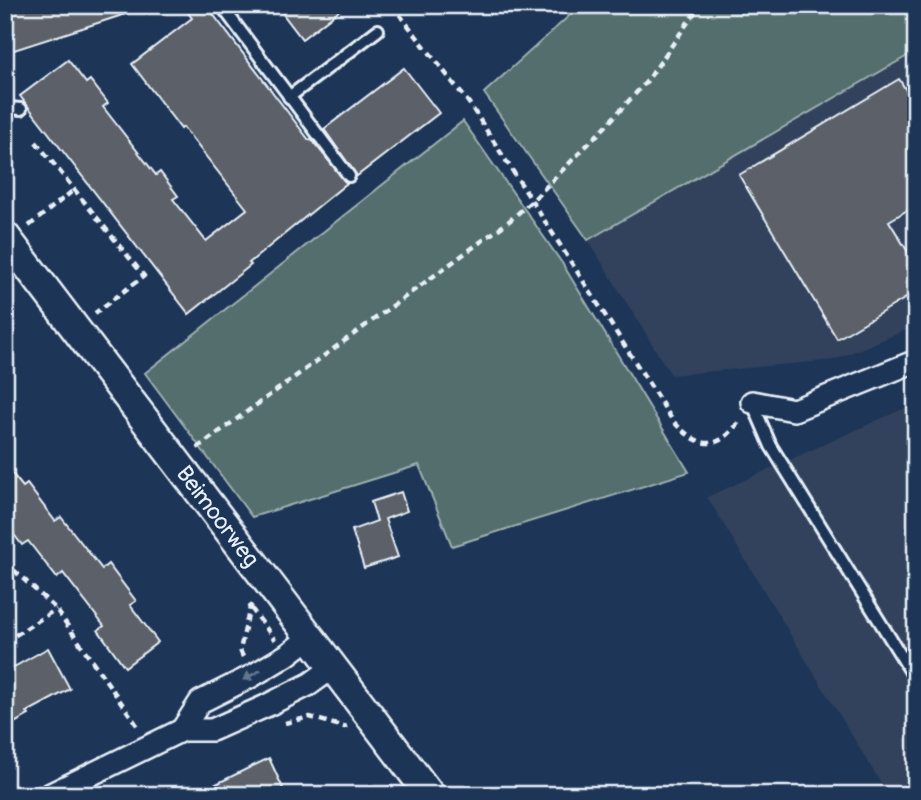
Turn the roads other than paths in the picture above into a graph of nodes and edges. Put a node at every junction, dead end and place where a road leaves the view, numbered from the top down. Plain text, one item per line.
1 (221, 5) edge
2 (378, 30) dead end
3 (289, 97) junction
4 (5, 104) edge
5 (21, 109) dead end
6 (349, 176) dead end
7 (8, 239) edge
8 (916, 361) edge
9 (752, 402) joint
10 (309, 638) junction
11 (332, 668) junction
12 (916, 680) edge
13 (182, 730) junction
14 (49, 795) edge
15 (430, 795) edge

1 - 3 lane
2 - 3 lane
3 - 6 lane
4 - 5 lane
7 - 10 main road, Beimoorweg
8 - 9 street
9 - 12 lane
10 - 11 main road, Beimoorweg
10 -> 13 street
11 - 13 street
11 - 15 main road, Beimoorweg
13 - 14 street

